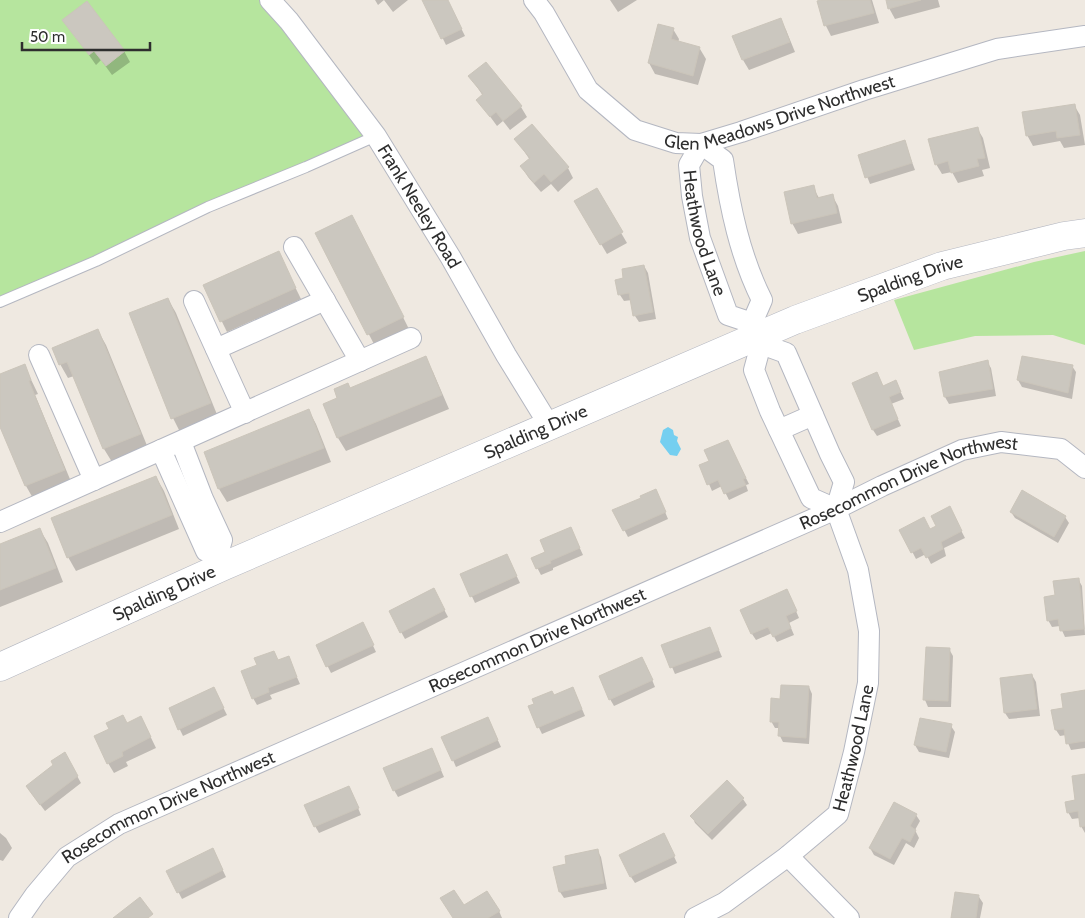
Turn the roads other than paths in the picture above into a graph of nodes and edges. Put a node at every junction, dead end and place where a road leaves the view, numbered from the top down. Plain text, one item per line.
1 (270, 0) edge
2 (534, 0) edge
3 (1085, 36) edge
4 (376, 136) junction
5 (701, 144) junction
6 (1085, 233) edge
7 (294, 247) dead end
8 (325, 300) junction
9 (194, 301) dead end
10 (0, 302) edge
11 (757, 334) junction
12 (411, 338) dead end
13 (216, 350) junction
14 (39, 355) dead end
15 (360, 361) junction
16 (244, 413) junction
17 (813, 415) junction
18 (549, 426) junction
19 (779, 430) junction
20 (181, 442) junction
21 (161, 450) junction
22 (1085, 468) edge
23 (94, 480) junction
24 (836, 509) junction
25 (0, 522) edge
26 (221, 560) junction
27 (0, 666) edge
28 (788, 856) junction
29 (19, 918) edge
30 (694, 918) edge
31 (849, 918) edge

1 - 4 street, Frank Neeley Road
2 - 5 street, Glen Meadows Drive Northwest
3 - 5 street, Glen Meadows Drive Northwest
4 - 10 lane
4 - 18 street, Frank Neeley Road
5 - 11 street, Heathwood Lane
5 - 11 street, Heathwood Lane
6 - 11 main road, Spalding Drive
7 - 8 street
8 - 13 street
8 - 15 street
9 - 13 street
11 - 17 street, Heathwood Lane
11 - 18 main road, Spalding Drive
11 - 19 street, Heathwood Lane
12 - 15 street
13 - 16 street
14 - 23 street
15 - 16 street
16 - 20 street
17 - 19 street
17 - 24 street, Heathwood Lane
18 - 26 main road, Spalding Drive
19 - 24 street, Heathwood Lane
20 - 21 street
20 - 26 street, Spalding Drive
21 - 23 street
21 - 26 street, Spalding Drive
22 - 24 street, Rosecommon Drive Northwest
23 - 25 street
24 - 28 street, Heathwood Lane
24 - 29 street, Rosecommon Drive Northwest
26 - 27 main road, Spalding Drive
28 - 30 street, Heathwood Lane
28 - 31 street

